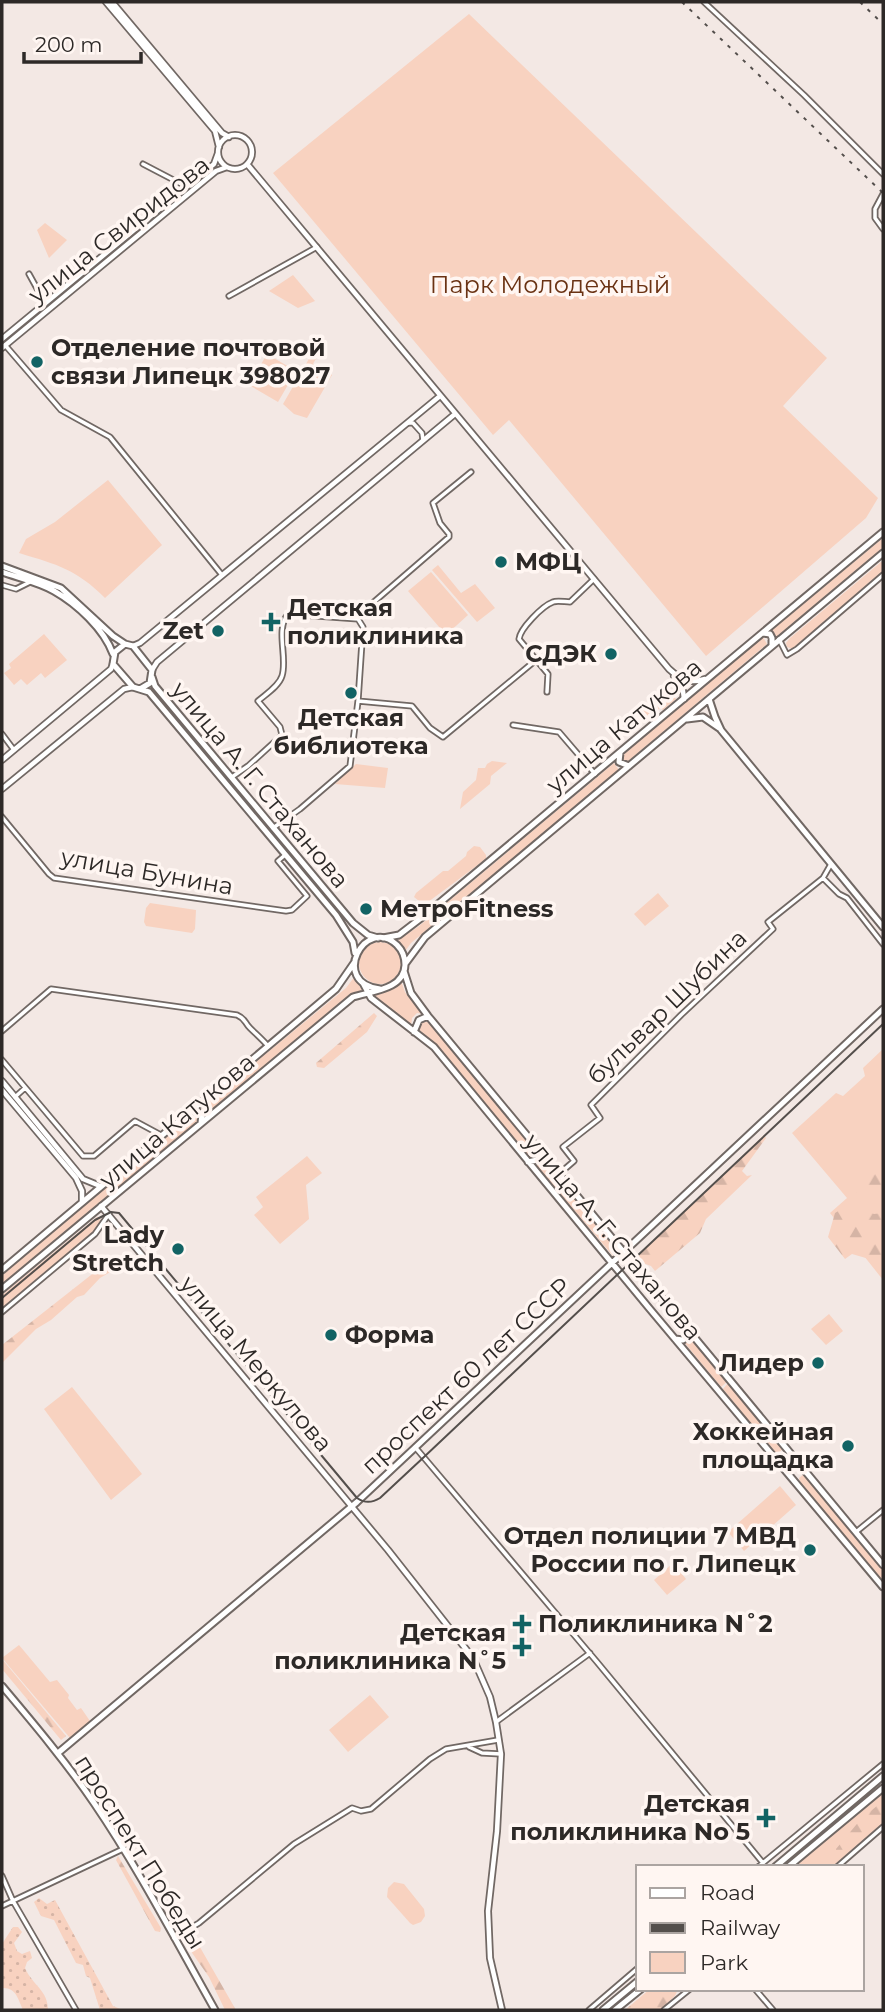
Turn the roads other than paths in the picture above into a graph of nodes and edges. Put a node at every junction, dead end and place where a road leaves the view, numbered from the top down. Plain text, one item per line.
1 (106, 2) edge
2 (112, 2) edge
3 (704, 2) edge
4 (229, 136) junction
5 (219, 150) junction
6 (143, 164) dead end
7 (247, 164) junction
8 (227, 167) junction
9 (883, 174) edge
10 (187, 187) junction
11 (883, 194) edge
12 (883, 229) edge
13 (317, 247) junction
14 (29, 274) dead end
15 (229, 296) dead end
16 (46, 303) junction
17 (2, 339) edge
18 (4, 346) edge
19 (440, 396) junction
20 (455, 414) junction
21 (407, 423) junction
22 (423, 440) junction
23 (471, 472) dead end
24 (883, 533) edge
25 (883, 553) edge
26 (883, 559) edge
27 (875, 560) junction
28 (2, 566) edge
29 (2, 572) edge
30 (883, 575) edge
31 (223, 576) junction
32 (21, 579) junction
33 (594, 579) junction
34 (30, 582) junction
35 (2, 585) edge
36 (16, 589) junction
37 (358, 619) junction
38 (763, 633) junction
39 (779, 639) junction
40 (125, 644) junction
41 (133, 646) junction
42 (772, 646) junction
43 (113, 655) junction
44 (536, 660) junction
45 (113, 664) junction
46 (669, 669) junction
47 (152, 674) junction
48 (714, 674) junction
49 (133, 687) junction
50 (141, 689) junction
51 (547, 692) dead end
52 (684, 699) junction
53 (709, 699) junction
54 (358, 701) junction
55 (684, 720) junction
56 (513, 725) dead end
57 (721, 730) junction
58 (2, 734) edge
59 (14, 750) junction
60 (620, 753) junction
61 (2, 760) edge
62 (629, 766) junction
63 (595, 774) junction
64 (232, 777) junction
65 (2, 789) edge
66 (234, 794) junction
67 (228, 800) dead end
68 (2, 817) edge
69 (273, 828) junction
70 (285, 855) junction
71 (831, 864) junction
72 (823, 878) junction
73 (861, 901) junction
74 (883, 920) edge
75 (883, 926) edge
76 (380, 938) junction
77 (883, 944) edge
78 (355, 960) junction
79 (404, 967) junction
80 (363, 983) junction
81 (380, 989) junction
82 (369, 995) junction
83 (883, 1009) edge
84 (428, 1016) junction
85 (2, 1031) edge
86 (414, 1032) junction
87 (268, 1046) junction
88 (2, 1060) edge
89 (2, 1081) edge
90 (25, 1088) junction
91 (2, 1090) edge
92 (15, 1097) junction
93 (192, 1110) junction
94 (201, 1123) junction
95 (161, 1135) junction
96 (541, 1152) junction
97 (528, 1162) junction
98 (559, 1174) junction
99 (100, 1186) junction
100 (82, 1201) junction
101 (102, 1206) junction
102 (109, 1214) junction
103 (624, 1253) junction
104 (612, 1264) junction
105 (2, 1269) edge
106 (2, 1289) edge
107 (660, 1298) junction
108 (649, 1308) junction
109 (2, 1312) edge
110 (685, 1328) junction
111 (675, 1339) junction
112 (415, 1447) junction
113 (810, 1477) junction
114 (799, 1485) junction
115 (351, 1507) junction
116 (883, 1510) edge
117 (856, 1532) junction
118 (883, 1565) edge
119 (883, 1587) edge
120 (590, 1653) junction
121 (2, 1686) edge
122 (516, 1707) junction
123 (520, 1712) dead end
124 (496, 1722) junction
125 (499, 1740) junction
126 (467, 1746) junction
127 (58, 1753) junction
128 (500, 1754) junction
129 (883, 1764) edge
130 (883, 1776) edge
131 (883, 1788) edge
132 (883, 1828) edge
133 (123, 1849) junction
134 (763, 1863) junction
135 (760, 1865) edge
136 (777, 1865) edge
137 (790, 1865) edge
138 (839, 1865) edge
139 (2, 1876) edge
140 (13, 1901) junction
141 (2, 1906) edge
142 (174, 1938) junction
143 (636, 1970) edge
144 (636, 1983) edge
145 (638, 1991) edge
146 (688, 1991) edge
147 (757, 1991) edge
148 (605, 1997) junction
149 (611, 2003) junction
150 (76, 2010) edge
151 (215, 2010) edge
152 (502, 2010) edge
153 (589, 2010) edge
154 (603, 2010) edge
155 (615, 2010) edge
156 (664, 2010) edge
157 (773, 2010) edge

1 - 5 street
2 - 4 street
3 - 9 street
4 - 5 street
4 - 7 street
5 - 8 street
5 - 10 street, улица Свиридова
6 - 10 street
7 - 8 street
7 - 13 street
8 - 18 street, улица Свиридова
10 - 16 street, улица Свиридова
11 - 12 street
13 - 15 street
13 - 19 street
14 - 16 street
16 - 17 street, улица Свиридова
18 - 31 street
19 - 20 street
19 - 21 street
20 - 22 street
20 - 33 street
21 - 22 street
21 - 31 street
22 - 47 street
23 - 37 street
24 - 38 main road, улица Катукова
25 - 27 main road, улица Катукова
26 - 27 street
27 - 39 main road, улица Катукова
28 - 40 main road
29 - 32 main road
30 - 39 street
31 - 41 street
32 - 34 main road
32 - 36 street
33 - 44 street
33 - 46 street
34 - 36 street
34 - 43 main road
35 - 36 street
37 - 54 street
37 - 64 street
38 - 42 main road
38 - 48 main road, улица Катукова
39 - 42 main road, улица Катукова
40 - 41 main road
40 - 43 main road
41 - 47 main road, улица А. Г. Стаханова
42 - 53 main road, улица Катукова
43 - 45 main road
44 - 51 street
44 - 54 street
45 - 49 main road
45 - 59 street
46 - 48 street
46 - 52 street
47 - 50 main road
47 - 64 main road, улица А. Г. Стаханова
48 - 52 main road, улица Катукова
49 - 50 main road
49 - 65 street
50 - 66 main road, улица А. Г. Стаханова
52 - 60 main road, улица Катукова
53 - 55 main road, улица Катукова
53 - 57 main road
54 - 69 street
55 - 57 main road
55 - 62 main road, улица Катукова
56 - 63 street
57 - 71 main road
58 - 59 street
59 - 61 street
60 - 62 main road
60 - 63 main road, улица Катукова
62 - 79 main road, улица Катукова
63 - 76 main road, улица Катукова
64 - 69 main road, улица А. Г. Стаханова
66 - 67 street
66 - 70 main road, улица А. Г. Стаханова
68 - 70 street, улица Бунина
69 - 76 main road, улица А. Г. Стаханова
70 - 78 main road, улица А. Г. Стаханова
71 - 72 street, бульвар Шубина
71 - 73 main road
72 - 77 street
72 - 98 street, бульвар Шубина
73 - 74 main road
73 - 75 main road
76 - 78 main road
76 - 79 main road
78 - 80 main road
78 - 87 main road, улица Катукова
79 - 81 main road
79 - 84 main road, улица А. Г. Стаханова
80 - 81 main road
80 - 82 main road, улица А. Г. Стаханова
81 - 82 main road
82 - 86 main road, улица А. Г. Стаханова
82 - 94 main road, улица Катукова
83 - 103 main road, проспект 60 лет СССР
84 - 86 main road
84 - 96 main road, улица А. Г. Стаханова
85 - 87 street
86 - 97 main road, улица А. Г. Стаханова
87 - 93 main road, улица Катукова
88 - 90 street
89 - 92 street
90 - 92 street
90 - 95 street
91 - 100 street
92 - 99 street
93 - 94 main road
93 - 95 main road, улица Катукова
94 - 101 main road, улица Катукова
95 - 99 main road, улица Катукова
96 - 97 main road
96 - 98 main road, улица А. Г. Стаханова
97 - 104 main road, улица А. Г. Стаханова
98 - 103 main road, улица А. Г. Стаханова
99 - 100 main road, улица Катукова
100 - 105 main road, улица Катукова
101 - 102 street, улица Меркулова
101 - 106 main road, улица Катукова
102 - 109 street
102 - 115 street, улица Меркулова
103 - 104 main road, проспект 60 лет СССР
103 - 107 main road, улица А. Г. Стаханова
104 - 108 main road, улица А. Г. Стаханова
104 - 112 main road, проспект 60 лет СССР
107 - 108 main road
107 - 110 main road, улица А. Г. Стаханова
108 - 111 main road, улица А. Г. Стаханова
110 - 111 main road
110 - 113 main road, улица А. Г. Стаханова
111 - 114 main road, улица А. Г. Стаханова
112 - 115 main road, проспект 60 лет СССР
112 - 120 street
113 - 114 main road
113 - 117 main road, улица А. Г. Стаханова
114 - 119 main road, улица А. Г. Стаханова
115 - 124 street, улица Меркулова
115 - 127 main road, проспект 60 лет СССР
116 - 117 street
117 - 118 main road, улица А. Г. Стаханова
120 - 122 street
120 - 134 street
121 - 127 main road, проспект Победы
122 - 123 street
122 - 124 street
124 - 125 street, улица Меркулова
125 - 126 street
125 - 128 street, улица Меркулова
126 - 128 street
126 - 142 street
127 - 133 main road, проспект Победы
128 - 152 street, улица Меркулова
129 - 134 street
130 - 136 main road
131 - 137 main road
132 - 138 street
133 - 140 street
133 - 142 main road, проспект Победы
134 - 135 street
139 - 140 street
140 - 141 street
140 - 150 street
142 - 151 main road, проспект Победы
143 - 148 street
144 - 149 main road
145 - 155 main road
146 - 156 street
147 - 157 street
148 - 149 street
148 - 153 street
149 - 154 main road

